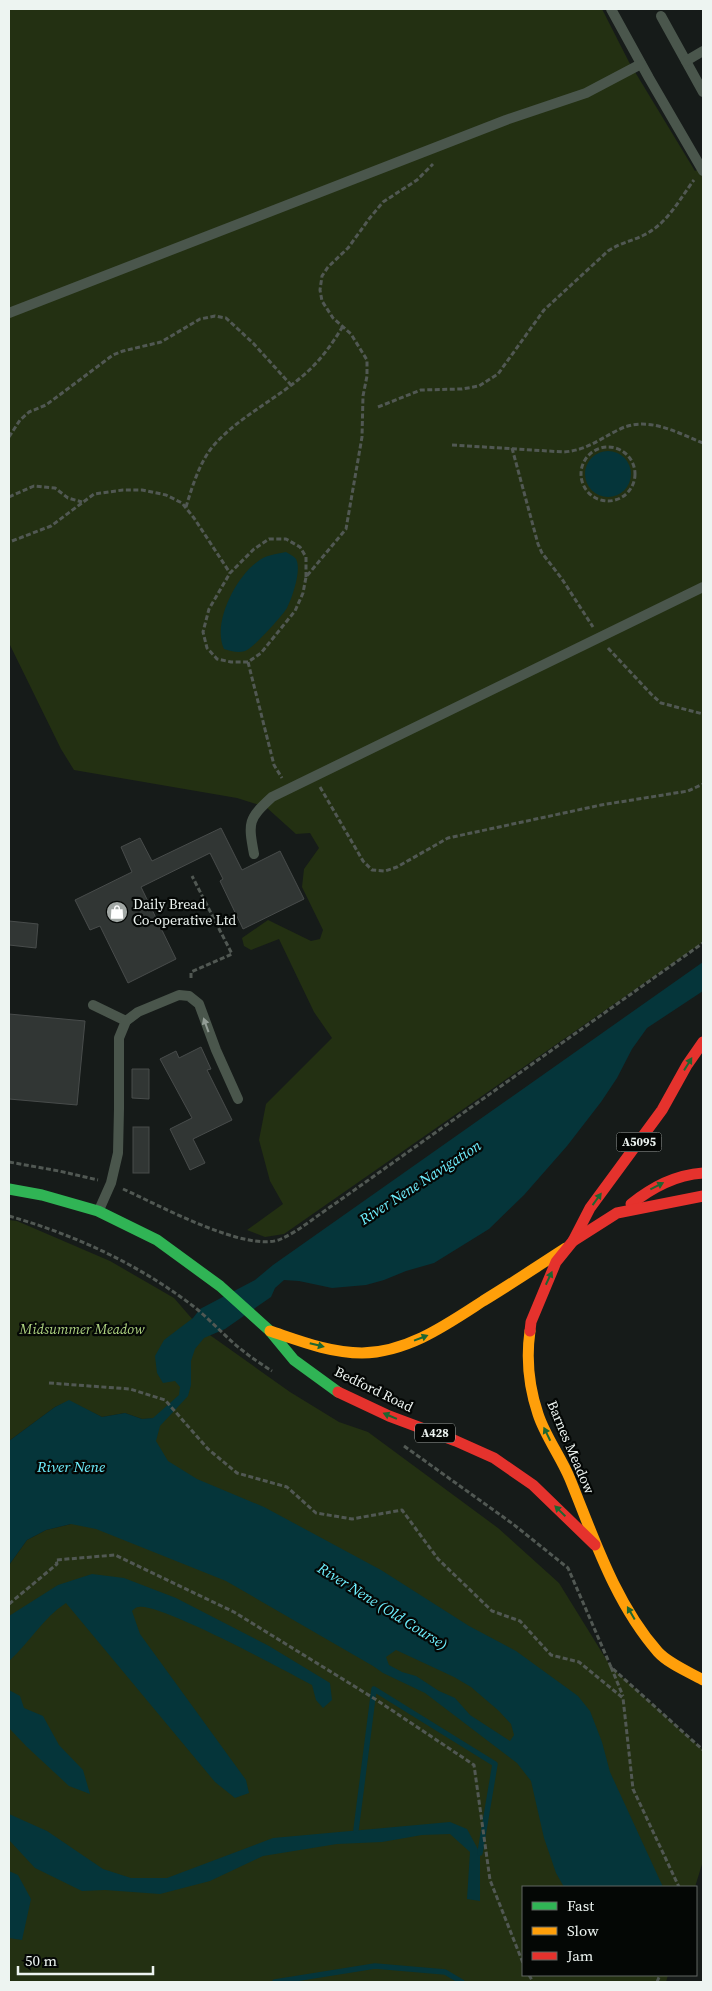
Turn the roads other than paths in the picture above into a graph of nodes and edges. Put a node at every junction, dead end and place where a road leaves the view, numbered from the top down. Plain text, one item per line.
1 (611, 9) edge
2 (661, 16) dead end
3 (703, 51) edge
4 (686, 61) junction
5 (641, 64) junction
6 (703, 92) edge
7 (703, 169) edge
8 (9, 313) edge
9 (703, 587) edge
10 (254, 854) dead end
11 (93, 1005) dead end
12 (126, 1021) junction
13 (703, 1042) edge
14 (238, 1099) dead end
15 (703, 1173) edge
16 (9, 1189) edge
17 (703, 1196) edge
18 (98, 1211) junction
19 (617, 1214) junction
20 (570, 1245) junction
21 (270, 1331) junction
22 (595, 1545) junction
23 (659, 1653) junction
24 (703, 1680) edge
25 (685, 1683) dead end

1 - 5 lane
2 - 4 lane
3 - 4 lane
4 - 6 lane
5 - 7 lane
5 - 8 lane
9 - 10 lane
11 - 12 lane
14 -> 12 lane
12 - 18 lane
20 -> 13 main road, A5095
19 -> 15 main road
16 - 18 main road, Bedford Road / A428
17 - 19 main road, Barnes Meadow
18 - 21 main road, Bedford Road / A428
19 - 20 main road, Barnes Meadow
21 -> 20 main road, Bedford Road / A428
22 -> 20 main road, Barnes Meadow
22 -> 21 main road, Bedford Road / A428
23 -> 22 main road, Barnes Meadow
23 - 24 main road, Barnes Meadow
23 - 25 main road

